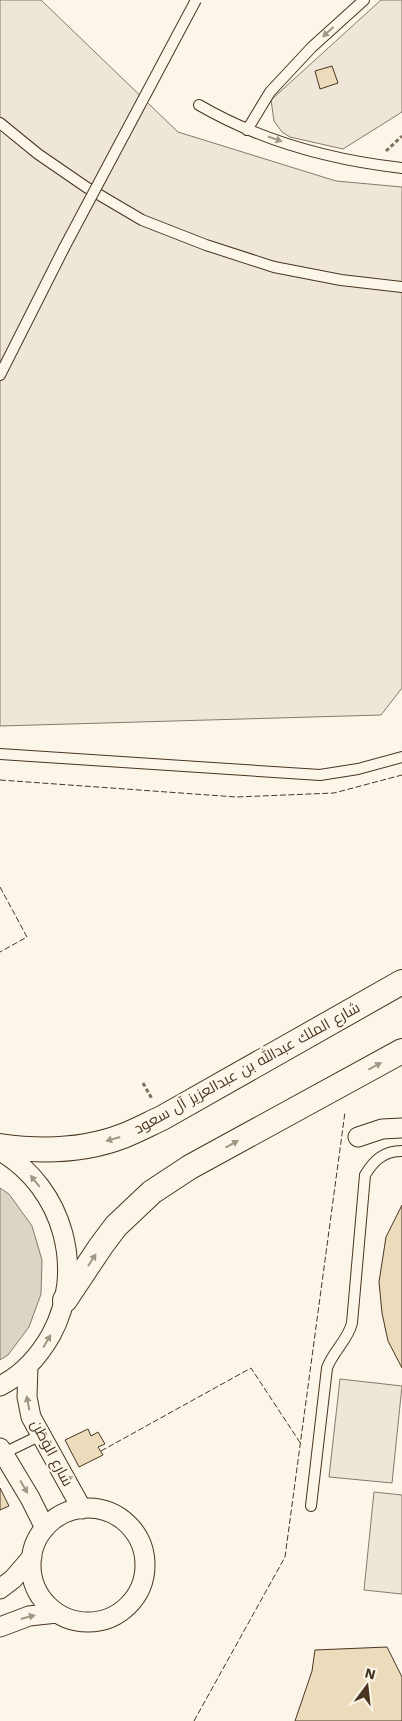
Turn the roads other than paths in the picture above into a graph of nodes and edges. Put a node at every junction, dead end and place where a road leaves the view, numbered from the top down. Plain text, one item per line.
1 (196, 0) edge
2 (364, 0) edge
3 (199, 105) dead end
4 (0, 123) edge
5 (247, 130) junction
6 (402, 168) edge
7 (402, 287) edge
8 (0, 375) edge
9 (0, 754) edge
10 (402, 757) edge
11 (402, 982) edge
12 (402, 1051) edge
13 (402, 1128) edge
14 (358, 1137) dead end
15 (0, 1146) edge
16 (0, 1151) edge
17 (402, 1151) edge
18 (65, 1300) junction
19 (28, 1366) junction
20 (0, 1386) edge
21 (40, 1435) junction
22 (2, 1451) edge
23 (310, 1506) dead end
24 (82, 1509) junction
25 (45, 1528) junction
26 (32, 1557) junction
27 (0, 1589) edge
28 (57, 1613) junction
29 (0, 1627) edge

1 - 8 lane, bridge
2 -> 5 lane
3 - 5 lane
4 - 7 lane
5 -> 6 lane
9 - 10 lane
11 -> 15 street, شارع الملك عبدالله بن عبدالعزيز آل سعود
18 -> 12 street
13 - 14 street
18 -> 16 street
17 - 23 lane
19 -> 18 street
19 - 20 street
21 -> 19 street, شارع الوَطَن
21 - 22 lane
21 - 24 street, شارع الوَطَن
22 -> 25 street
24 - 25 street
24 - 28 street
25 - 26 street
26 - 27 street
26 - 28 street
29 -> 28 street

